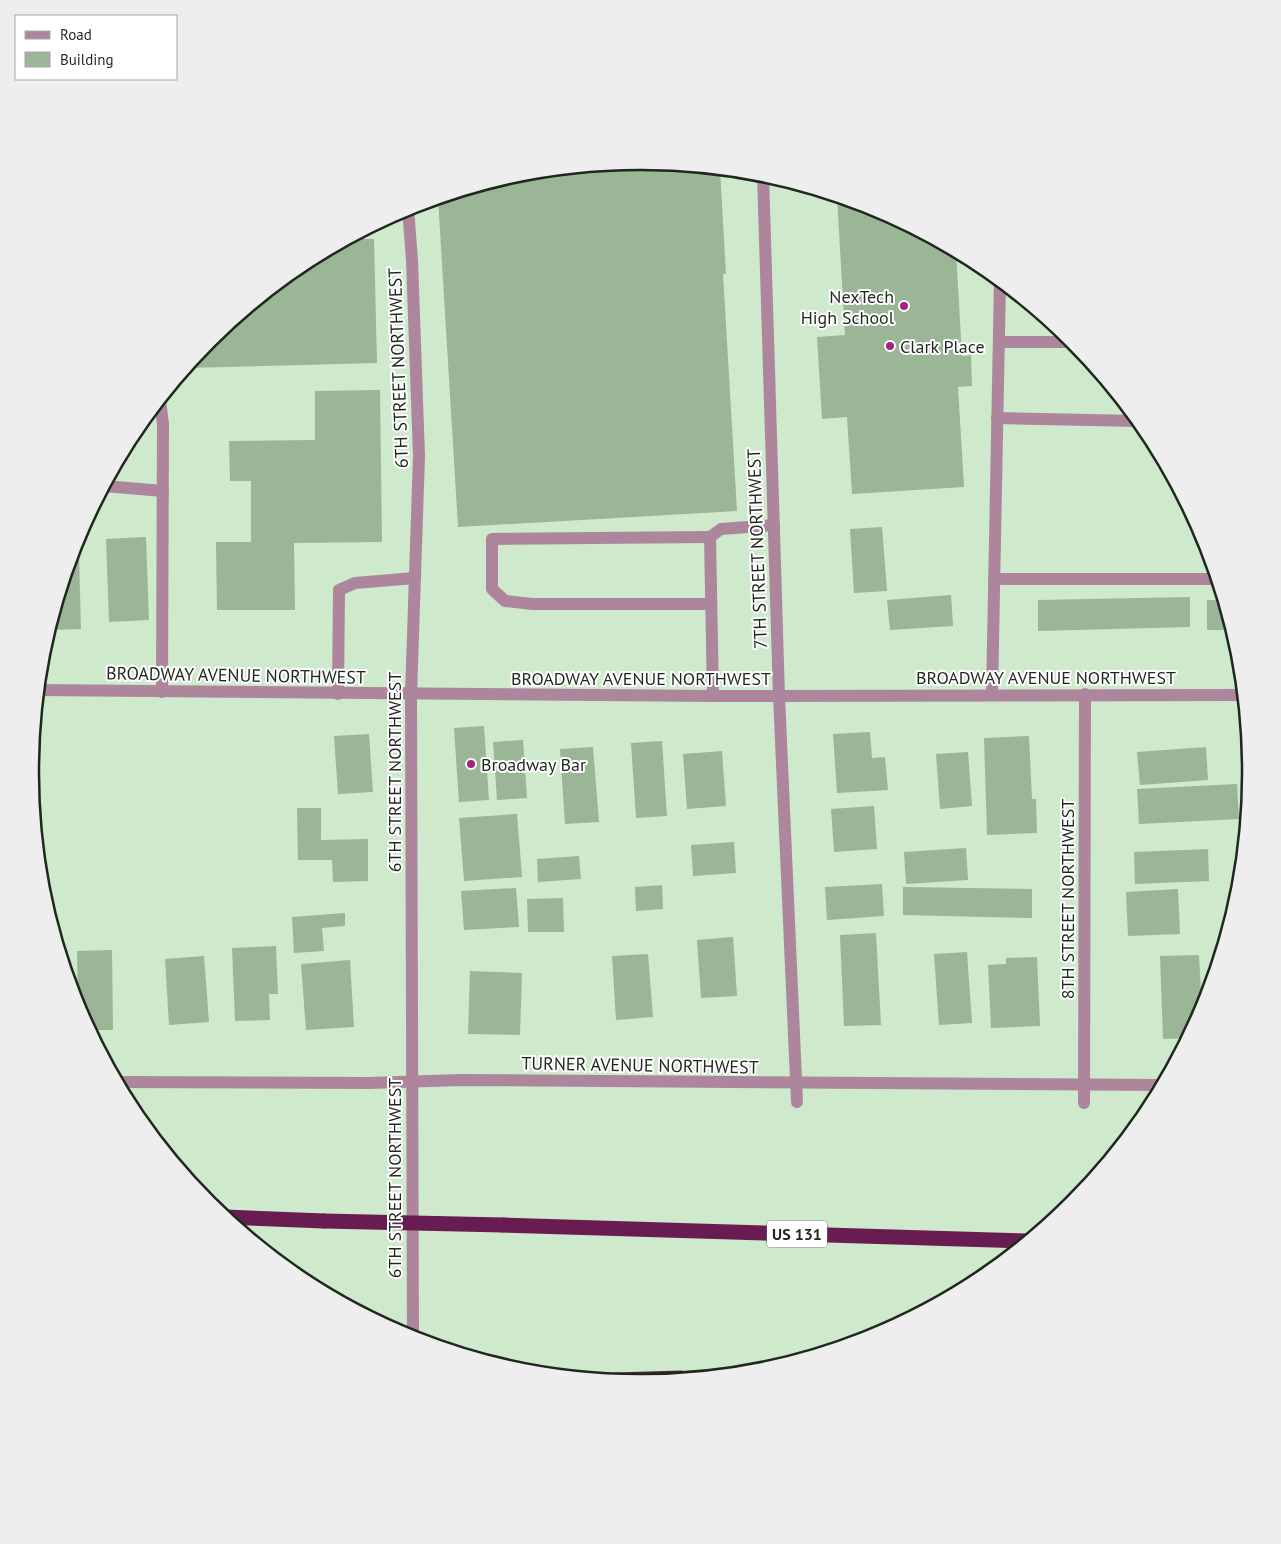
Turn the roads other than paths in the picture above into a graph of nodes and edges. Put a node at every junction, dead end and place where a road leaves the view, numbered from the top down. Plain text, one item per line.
1 (764, 183) edge
2 (409, 217) edge
3 (1000, 290) edge
4 (999, 342) junction
5 (1062, 342) edge
6 (161, 409) edge
7 (997, 418) junction
8 (1129, 421) edge
9 (111, 487) edge
10 (163, 491) junction
11 (774, 525) junction
12 (710, 536) junction
13 (415, 578) junction
14 (994, 579) junction
15 (1210, 579) edge
16 (711, 604) junction
17 (44, 690) edge
18 (162, 692) junction
19 (338, 694) junction
20 (1085, 694) junction
21 (411, 695) junction
22 (992, 695) junction
23 (1237, 695) edge
24 (713, 696) junction
25 (779, 696) junction
26 (125, 1082) edge
27 (411, 1082) junction
28 (797, 1084) junction
29 (1083, 1084) junction
30 (1154, 1085) edge
31 (797, 1102) dead end
32 (1084, 1103) dead end
33 (239, 1219) edge
34 (1017, 1241) edge
35 (413, 1329) edge

1 - 11 street, 7TH STREET NORTHWEST
2 - 13 street, 6TH STREET NORTHWEST
3 - 4 street
4 - 5 street
4 - 7 street
6 - 10 street
7 - 8 street
7 - 14 street
9 - 10 street
10 - 18 street
11 - 12 street
11 - 25 street, 7TH STREET NORTHWEST
12 - 16 street
12 - 16 street
13 - 19 street
13 - 21 street, 6TH STREET NORTHWEST
14 - 15 street
14 - 22 street
16 - 24 street
17 - 18 street, BROADWAY AVENUE NORTHWEST
18 - 19 street, BROADWAY AVENUE NORTHWEST
19 - 21 street, BROADWAY AVENUE NORTHWEST
20 - 22 street, BROADWAY AVENUE NORTHWEST
20 - 23 street, BROADWAY AVENUE NORTHWEST
20 - 29 street, 8TH STREET NORTHWEST
21 - 24 street, BROADWAY AVENUE NORTHWEST
21 - 27 street, 6TH STREET NORTHWEST
22 - 25 street, BROADWAY AVENUE NORTHWEST
24 - 25 street, BROADWAY AVENUE NORTHWEST
25 - 28 street, 7TH STREET NORTHWEST
26 - 27 street, TURNER AVENUE NORTHWEST
27 - 28 street, TURNER AVENUE NORTHWEST
27 - 35 street, 6TH STREET NORTHWEST
28 - 29 street, TURNER AVENUE NORTHWEST
28 - 31 street, 7TH STREET NORTHWEST
29 - 30 street, TURNER AVENUE NORTHWEST
29 - 32 street, 8TH STREET NORTHWEST
33 - 34 highway, US 131, bridge

